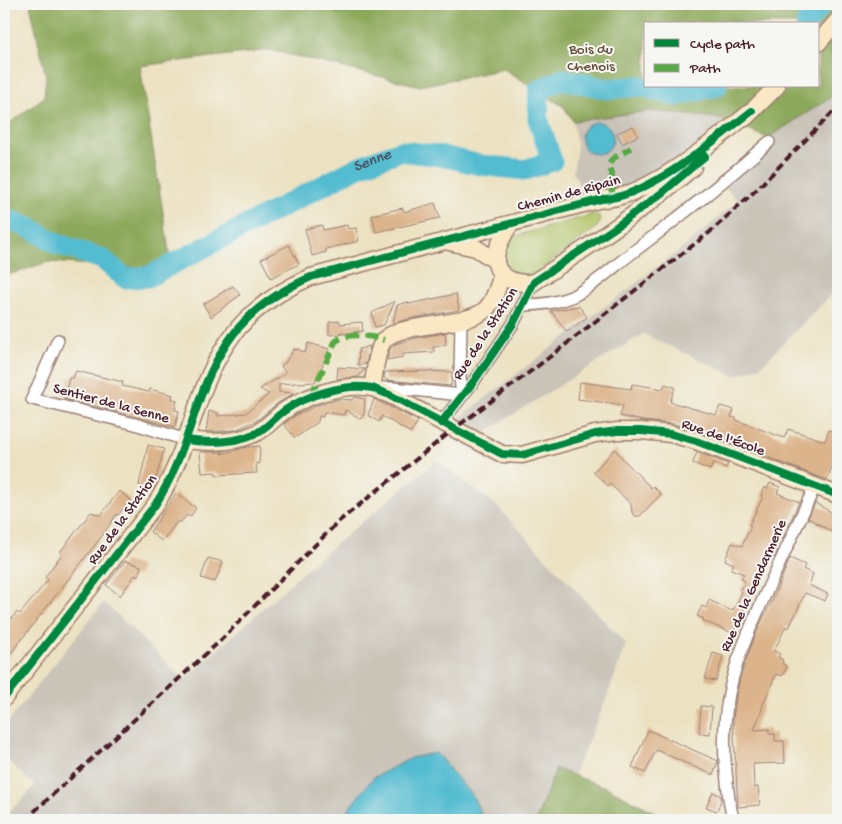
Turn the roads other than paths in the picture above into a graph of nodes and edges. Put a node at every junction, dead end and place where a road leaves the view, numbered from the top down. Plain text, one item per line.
1 (838, 20) edge
2 (820, 41) edge
3 (775, 88) edge
4 (752, 111) junction
5 (769, 142) dead end
6 (602, 199) junction
7 (510, 224) junction
8 (604, 234) junction
9 (444, 242) junction
10 (499, 268) junction
11 (534, 282) junction
12 (523, 306) junction
13 (461, 320) junction
14 (58, 340) dead end
15 (372, 388) junction
16 (462, 395) junction
17 (441, 423) junction
18 (186, 440) junction
19 (815, 486) junction
20 (838, 495) edge
21 (4, 698) edge
22 (734, 820) edge

1 - 2 street
3 - 4 street, Chemin de Ripain
4 - 6 street, Chemin de Ripain
4 - 8 street, Chemin de Ripain
5 - 12 street, Rue de la Station
6 - 7 street, Chemin de Ripain
6 - 8 street, Chemin de Ripain
7 - 9 street, Chemin de Ripain
7 - 10 street, Rue de la Station
8 - 11 street, Chemin de Ripain
9 - 10 street, Chemin de Ripain
9 - 18 street, Chemin de Ripain
10 - 11 street, Rue de la Station
10 - 13 street, Rue de la Station
11 - 12 street, Rue de la Station
12 - 16 street, Rue de la Station
13 - 15 street, Rue de la Station
13 - 16 street
14 - 18 street, Sentier de la Senne
15 - 16 street
15 - 17 street, Rue de l'École
15 - 18 street
16 - 17 street, Rue de la Station
17 - 19 street, Rue de l'École
18 - 21 street, Rue de la Station
19 - 20 street, Rue de l'École
19 - 22 street, Rue de la Gendarmerie

